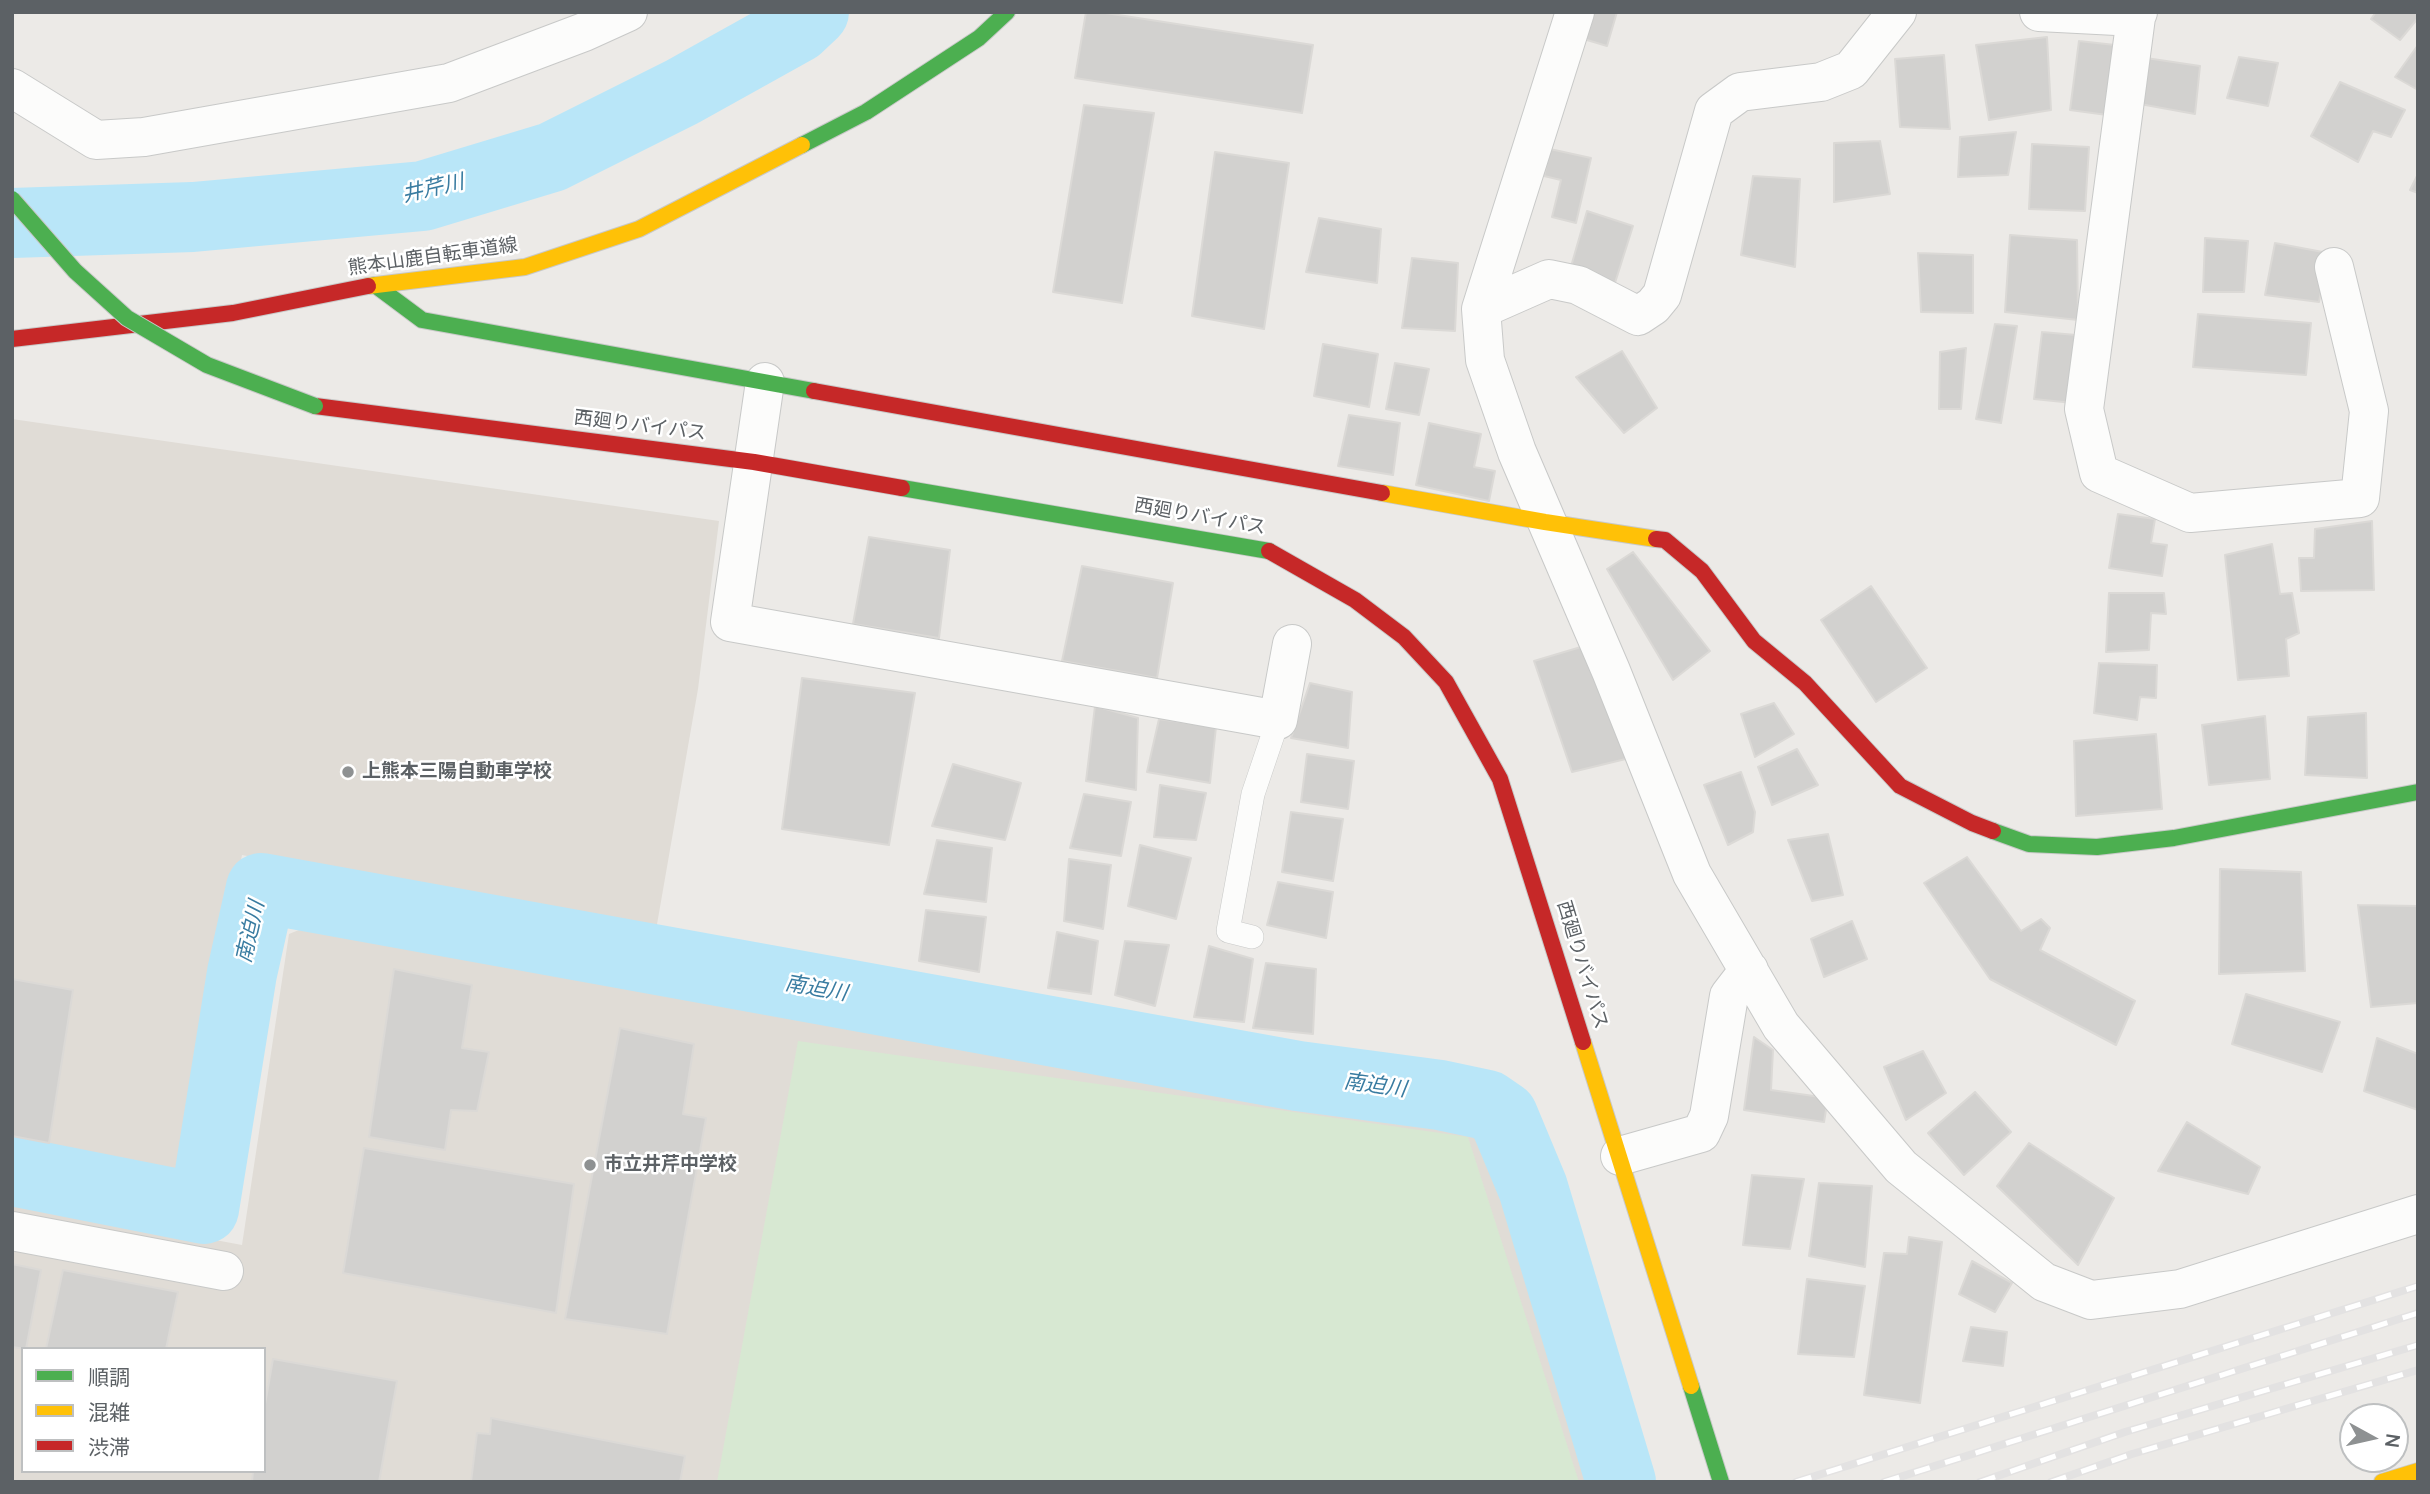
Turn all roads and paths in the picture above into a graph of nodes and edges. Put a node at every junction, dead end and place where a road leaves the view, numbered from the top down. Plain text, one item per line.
1 (628, 12) edge
2 (1007, 12) edge
3 (1575, 12) edge
4 (1897, 12) edge
5 (2039, 12) edge
6 (2137, 15) edge
7 (12, 88) edge
8 (12, 199) edge
9 (2334, 267) dead end
10 (375, 285) junction
11 (1481, 309) junction
12 (12, 339) edge
13 (765, 382) junction
14 (754, 462) junction
15 (1545, 522) junction
16 (1292, 644) dead end
17 (1278, 720) junction
18 (2418, 792) edge
19 (1252, 937) dead end
20 (1749, 970) junction
21 (1620, 1156) junction
22 (2418, 1214) edge
23 (12, 1231) edge
24 (224, 1271) dead end
25 (2418, 1471) edge
26 (1721, 1482) edge
27 (2382, 1482) edge

1 - 7 street
2 - 10 street, 熊本山鹿自転車道線
3 - 11 street
4 - 11 street
5 - 6 street
6 - 9 street
8 - 14 street, 西廻りバイパス, bridge
10 - 12 street, 熊本山鹿自転車道線
10 - 13 street
11 - 15 street
13 - 14 street
13 - 15 street
14 - 17 street
14 - 21 street, 西廻りバイパス
15 - 18 street
15 - 20 street
16 - 17 street
17 - 19 lane
20 - 21 street
20 - 22 street
21 - 26 street, 西廻りバイパス
23 - 24 street
25 - 27 street

